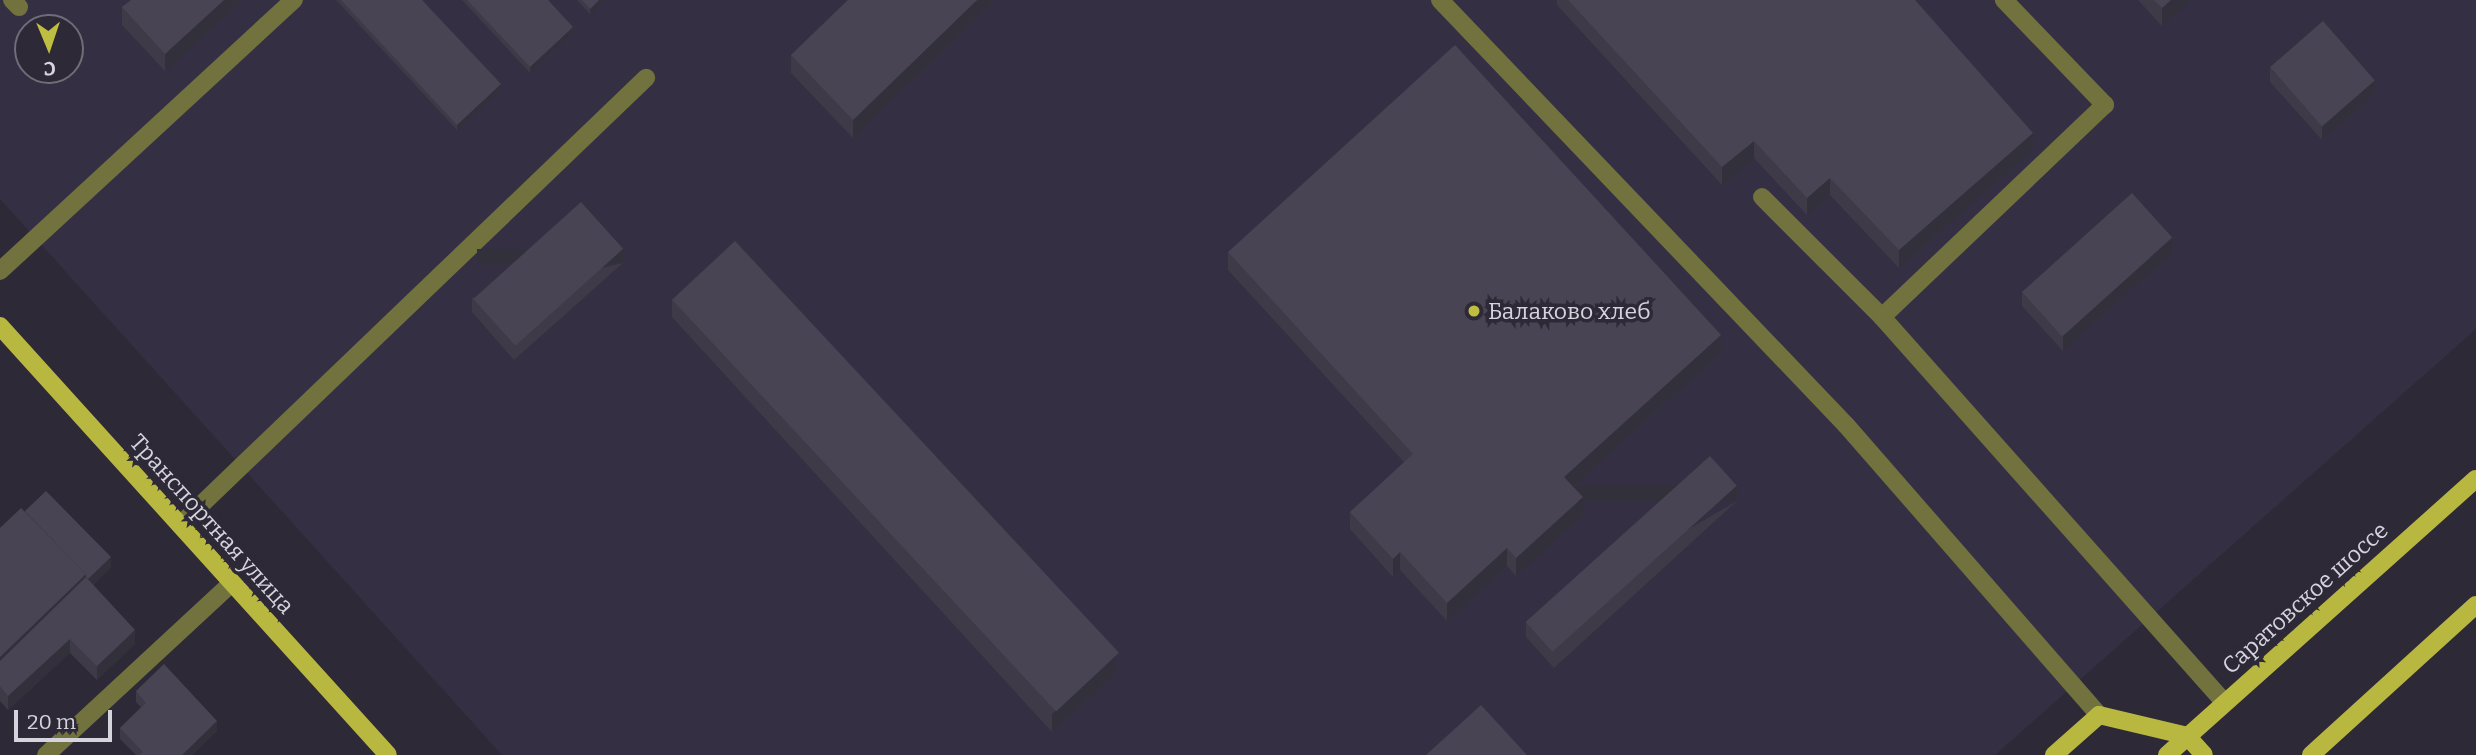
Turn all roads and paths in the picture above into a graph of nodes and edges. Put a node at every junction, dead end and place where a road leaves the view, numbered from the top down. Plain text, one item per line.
1 (294, 0) edge
2 (1440, 0) edge
3 (2004, 0) edge
4 (646, 78) dead end
5 (1762, 197) dead end
6 (0, 271) edge
7 (1882, 317) junction
8 (0, 326) edge
9 (2476, 479) edge
10 (180, 524) junction
11 (232, 583) junction
12 (2476, 605) edge
13 (2224, 702) junction
14 (2099, 715) junction
15 (2187, 736) junction
16 (46, 755) edge
17 (388, 755) edge
18 (2054, 755) edge
19 (2167, 755) edge
20 (2204, 755) edge
21 (2311, 755) edge

1 - 6 lane
2 - 14 lane
3 - 7 lane
4 - 10 lane
5 - 7 lane
7 - 13 lane
8 - 10 main road, Транспортная улица
9 - 13 main road, Саратовское шоссе
10 - 11 main road, Транспортная улица
11 - 16 lane
11 - 17 main road, Транспортная улица
12 - 21 main road
13 - 15 main road, Саратовское шоссе
14 - 15 main road
14 - 18 main road
15 - 19 main road, Саратовское шоссе
15 - 20 main road

